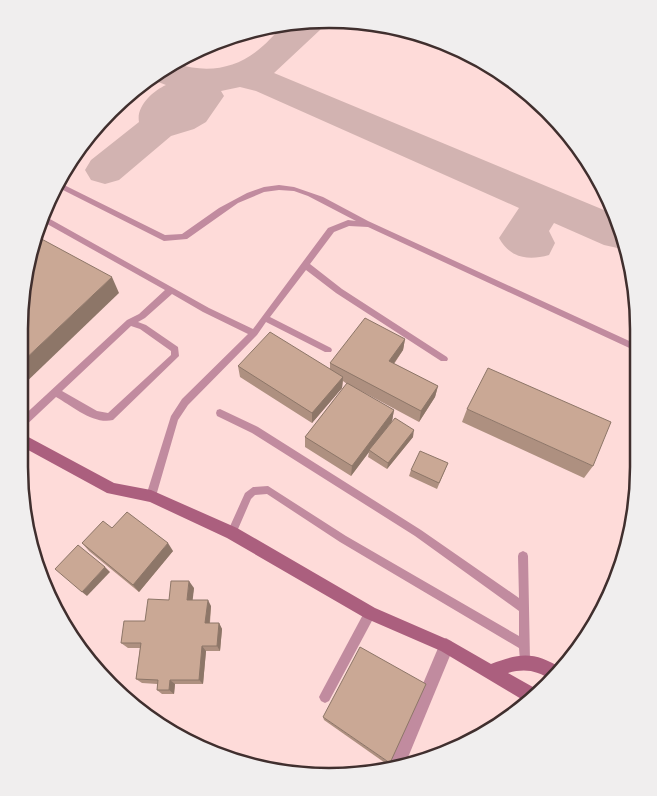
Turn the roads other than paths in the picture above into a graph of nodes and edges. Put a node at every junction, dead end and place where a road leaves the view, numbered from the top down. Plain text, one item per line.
1 (63, 187) edge
2 (47, 221) edge
3 (369, 224) junction
4 (305, 265) junction
5 (170, 290) junction
6 (265, 318) junction
7 (130, 322) junction
8 (254, 333) junction
9 (630, 345) edge
10 (328, 350) dead end
11 (444, 359) dead end
12 (56, 392) junction
13 (220, 413) dead end
14 (28, 418) edge
15 (28, 443) edge
16 (151, 496) junction
17 (232, 533) junction
18 (523, 556) dead end
19 (524, 608) junction
20 (370, 613) junction
21 (523, 644) junction
22 (446, 646) junction
23 (525, 661) junction
24 (550, 671) edge
25 (490, 672) junction
26 (527, 694) edge
27 (325, 697) dead end
28 (399, 760) edge

1 - 3 lane
2 - 5 lane
3 - 4 lane
3 - 9 lane
4 - 6 lane
4 - 11 lane
5 - 7 lane
5 - 8 lane
6 - 8 lane
6 - 10 lane
7 - 12 lane
7 - 12 lane
8 - 16 lane
12 - 14 lane
13 - 19 lane
15 - 16 street
16 - 17 street
17 - 20 street
17 - 21 lane
18 - 19 lane
19 - 21 lane
20 - 22 street
20 - 27 lane
21 - 23 lane
22 - 25 street
22 - 28 street
23 - 24 street
23 - 25 street
25 - 26 street

